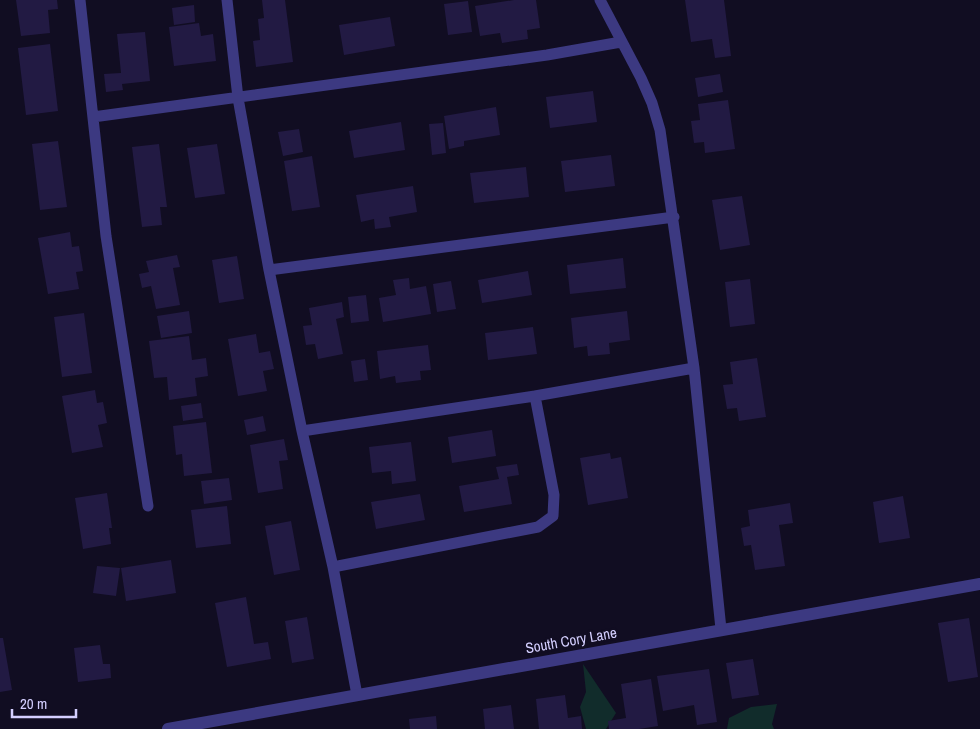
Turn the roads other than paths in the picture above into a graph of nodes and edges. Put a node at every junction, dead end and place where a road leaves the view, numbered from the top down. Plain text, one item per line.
1 (80, 0) edge
2 (227, 0) edge
3 (600, 0) edge
4 (621, 42) junction
5 (238, 98) junction
6 (93, 117) junction
7 (674, 217) junction
8 (269, 270) junction
9 (694, 368) junction
10 (535, 396) junction
11 (302, 431) junction
12 (148, 506) dead end
13 (333, 567) junction
14 (980, 584) edge
15 (721, 629) junction
16 (357, 695) junction
17 (168, 729) edge

1 - 6 lane
2 - 5 lane
3 - 4 lane
4 - 5 lane
4 - 7 lane
5 - 6 lane
5 - 8 lane
6 - 12 lane
7 - 8 lane
7 - 9 lane
8 - 11 lane
9 - 10 lane
9 - 15 lane
10 - 11 lane
10 - 13 lane
11 - 13 lane
13 - 16 lane
14 - 15 street, South Cory Lane
15 - 16 street, South Cory Lane
16 - 17 street, South Cory Lane

